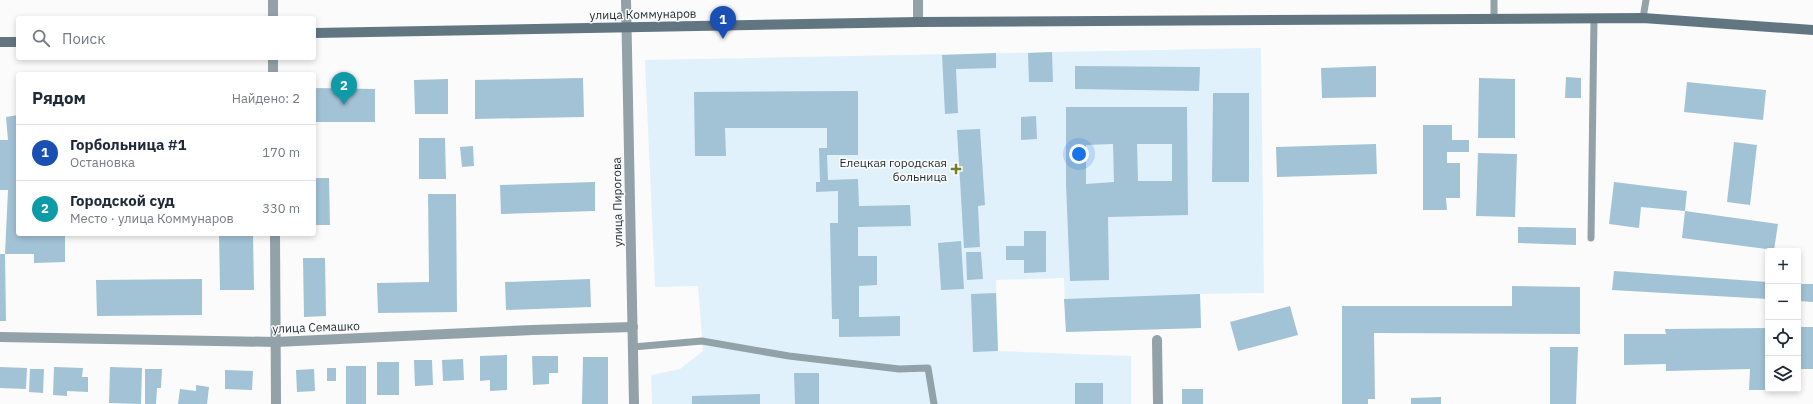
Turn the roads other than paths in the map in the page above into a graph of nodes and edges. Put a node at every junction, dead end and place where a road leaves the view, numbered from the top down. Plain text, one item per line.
1 (274, 0) edge
2 (626, 0) edge
3 (918, 0) edge
4 (1494, 0) edge
5 (1646, 0) edge
6 (273, 16) edge
7 (1643, 18) junction
8 (1494, 19) junction
9 (1594, 19) junction
10 (918, 22) junction
11 (627, 27) junction
12 (1813, 30) edge
13 (316, 33) edge
14 (0, 42) edge
15 (16, 42) edge
16 (273, 60) edge
17 (273, 72) edge
18 (275, 236) edge
19 (1591, 238) dead end
20 (633, 327) junction
21 (0, 337) edge
22 (1157, 340) dead end
23 (276, 342) junction
24 (633, 347) junction
25 (276, 404) edge
26 (634, 404) edge
27 (934, 404) edge
28 (1158, 404) edge

1 - 6 street
2 - 11 street, улица Пирогова
3 - 10 street
4 - 8 lane
5 - 7 lane
7 - 9 main road, улица Коммунаров
7 - 12 main road, улица Коммунаров
8 - 9 main road, улица Коммунаров
8 - 10 main road, улица Коммунаров
9 - 19 lane
10 - 11 main road, улица Коммунаров
11 - 13 main road, улица Коммунаров
11 - 20 street, улица Пирогова
14 - 15 main road
16 - 17 street
18 - 23 street
20 - 23 street, улица Семашко
20 - 24 street, улица Пирогова
21 - 23 street, улица Семашко
22 - 28 street
23 - 25 street
24 - 26 street, улица Пирогова
24 - 27 lane

